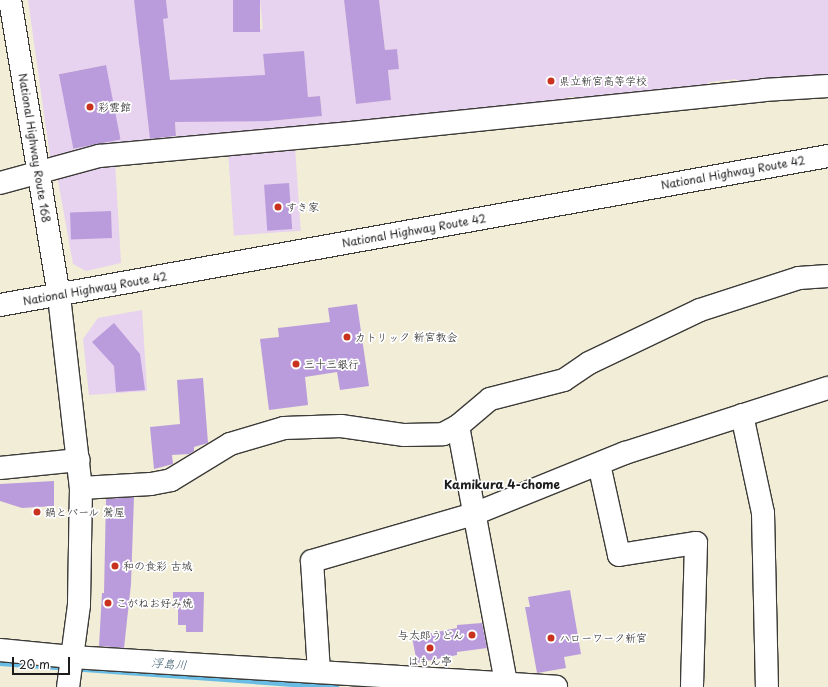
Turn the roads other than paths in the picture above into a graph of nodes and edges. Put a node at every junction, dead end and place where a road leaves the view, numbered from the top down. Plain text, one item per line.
1 (10, 0) edge
2 (828, 86) edge
3 (828, 156) edge
4 (39, 174) junction
5 (0, 183) edge
6 (828, 276) edge
7 (59, 296) junction
8 (0, 305) edge
9 (828, 388) edge
10 (742, 415) junction
11 (458, 426) junction
12 (79, 460) junction
13 (599, 464) junction
14 (0, 468) edge
15 (81, 488) junction
16 (474, 514) junction
17 (0, 650) edge
18 (72, 657) junction
19 (319, 672) junction
20 (506, 685) edge
21 (68, 687) edge
22 (556, 687) edge
23 (692, 687) edge
24 (767, 687) edge

1 - 4 main road, National Highway Route 168
2 - 4 main road
3 - 7 main road, National Highway Route 42
4 - 5 main road
4 - 7 main road, National Highway Route 168
6 - 11 main road
7 - 8 main road, National Highway Route 42
7 - 12 main road, National Highway Route 168
9 - 10 main road
10 - 13 main road
10 - 24 main road
11 - 15 main road
11 - 16 main road
12 - 14 main road
12 - 15 main road, National Highway Route 168
13 - 16 main road
13 - 23 main road
15 - 18 main road, National Highway Route 168
16 - 19 main road
16 - 20 main road
17 - 18 main road
18 - 19 main road
18 - 21 main road, National Highway Route 168
19 - 20 main road
20 - 22 main road

